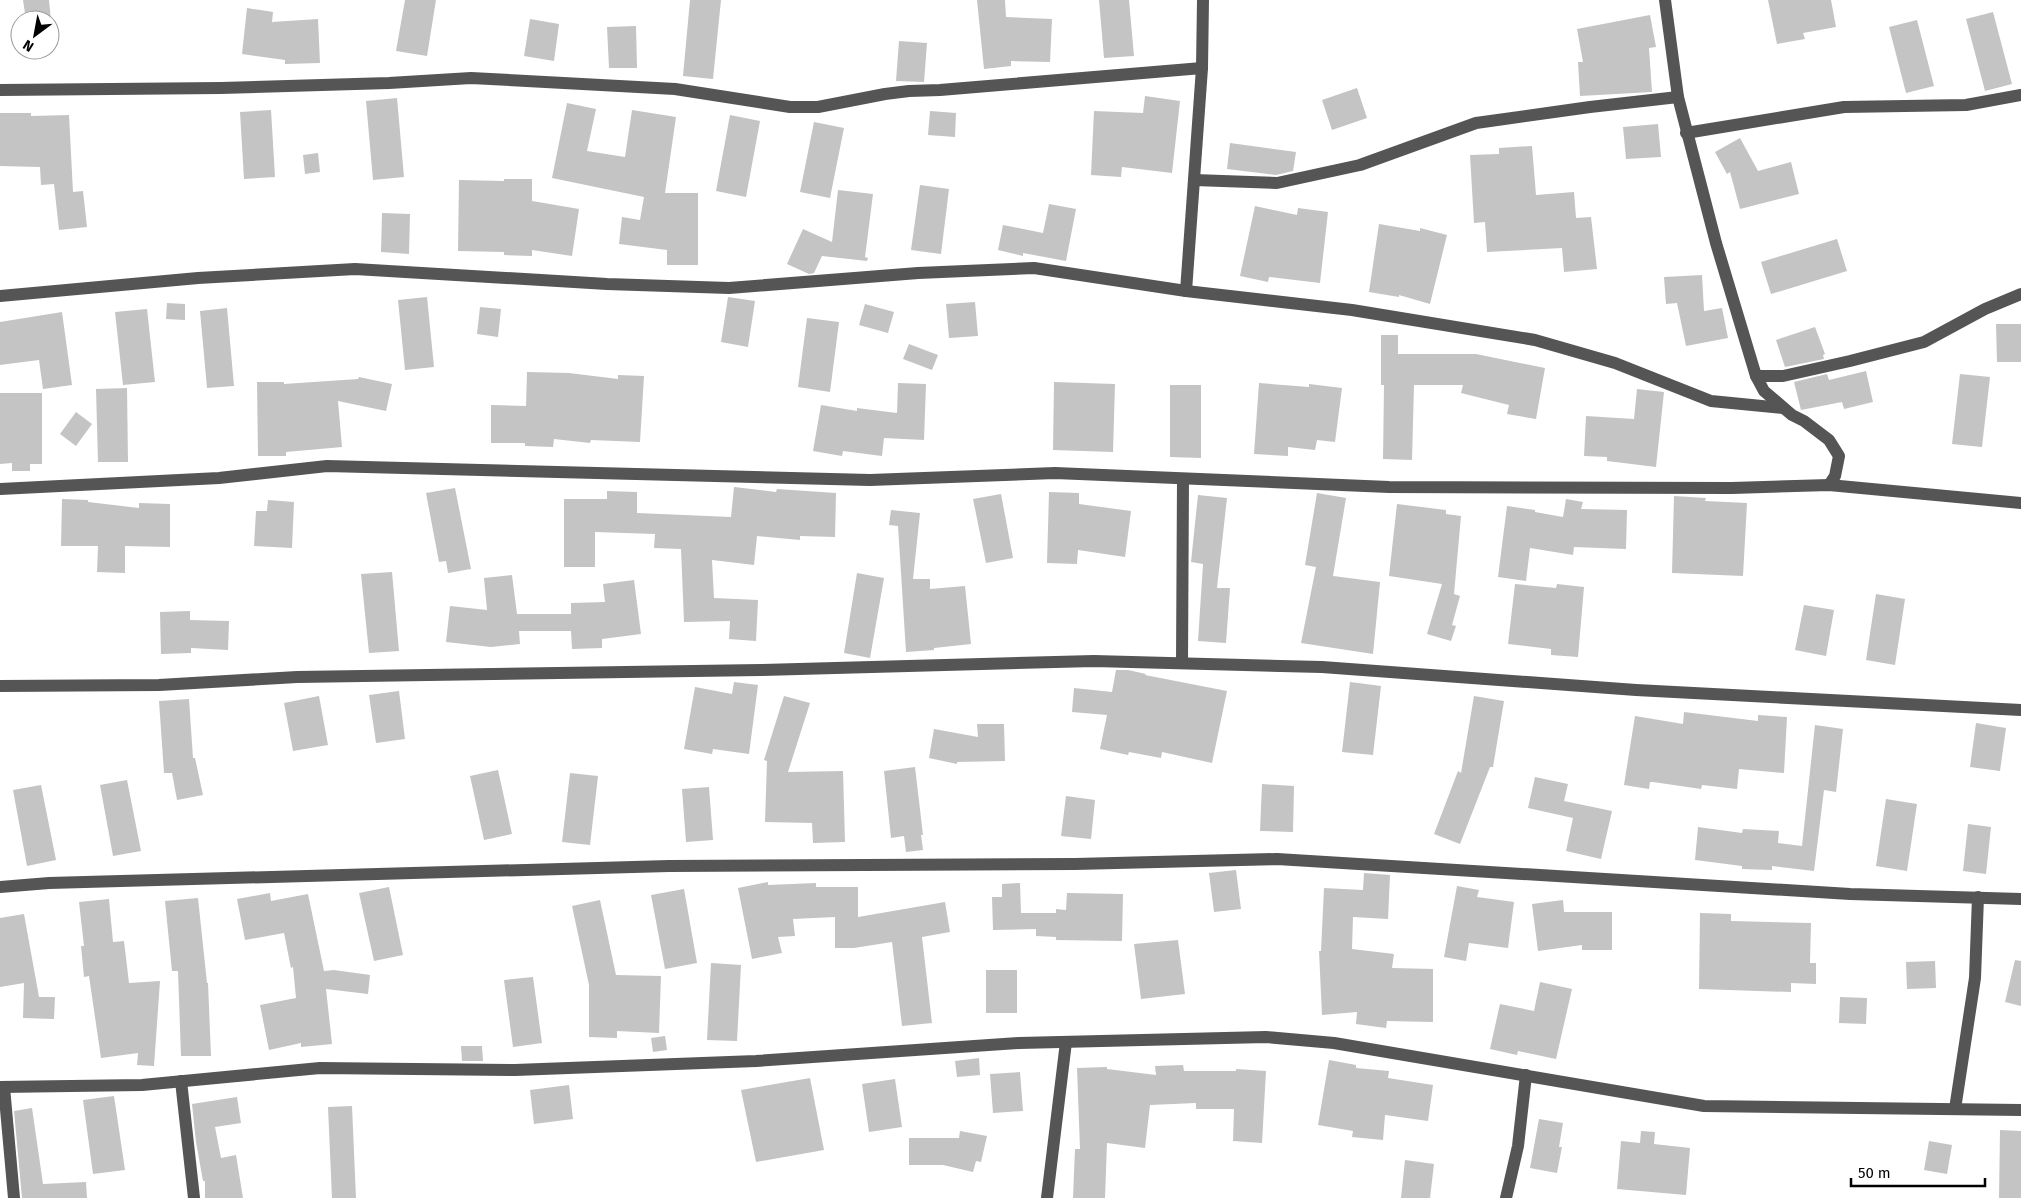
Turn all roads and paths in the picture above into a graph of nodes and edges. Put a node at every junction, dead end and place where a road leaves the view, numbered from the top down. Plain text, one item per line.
1 (1202, 0) edge
2 (1665, 0) edge
3 (1202, 68) junction
4 (0, 90) edge
5 (2021, 94) edge
6 (1678, 97) junction
7 (1686, 133) junction
8 (1194, 180) junction
9 (1186, 291) junction
10 (2021, 294) edge
11 (0, 296) edge
12 (1756, 376) junction
13 (1783, 408) junction
14 (1183, 479) junction
15 (1829, 485) junction
16 (0, 489) edge
17 (2021, 503) edge
18 (1182, 663) junction
19 (0, 686) edge
20 (2021, 710) edge
21 (0, 887) edge
22 (1978, 897) junction
23 (2021, 899) edge
24 (1066, 1042) junction
25 (1526, 1075) junction
26 (181, 1081) junction
27 (2, 1087) edge
28 (1955, 1109) junction
29 (2021, 1110) edge
30 (14, 1198) edge
31 (194, 1198) edge
32 (1047, 1198) edge
33 (1506, 1198) edge

1 - 3 street
2 - 6 street
3 - 4 street
3 - 8 street
5 - 7 street
6 - 7 street
6 - 8 street
7 - 12 street
8 - 9 street
9 - 11 street
9 - 13 street
10 - 12 street
12 - 13 street
13 - 15 street
14 - 15 street
14 - 16 street
14 - 18 street
15 - 17 street
18 - 19 street
18 - 20 street
21 - 22 street
22 - 23 street
22 - 28 street
24 - 25 street
24 - 26 street
24 - 32 street
25 - 28 street
25 - 33 street
26 - 27 street
26 - 31 street
27 - 30 street
28 - 29 street

